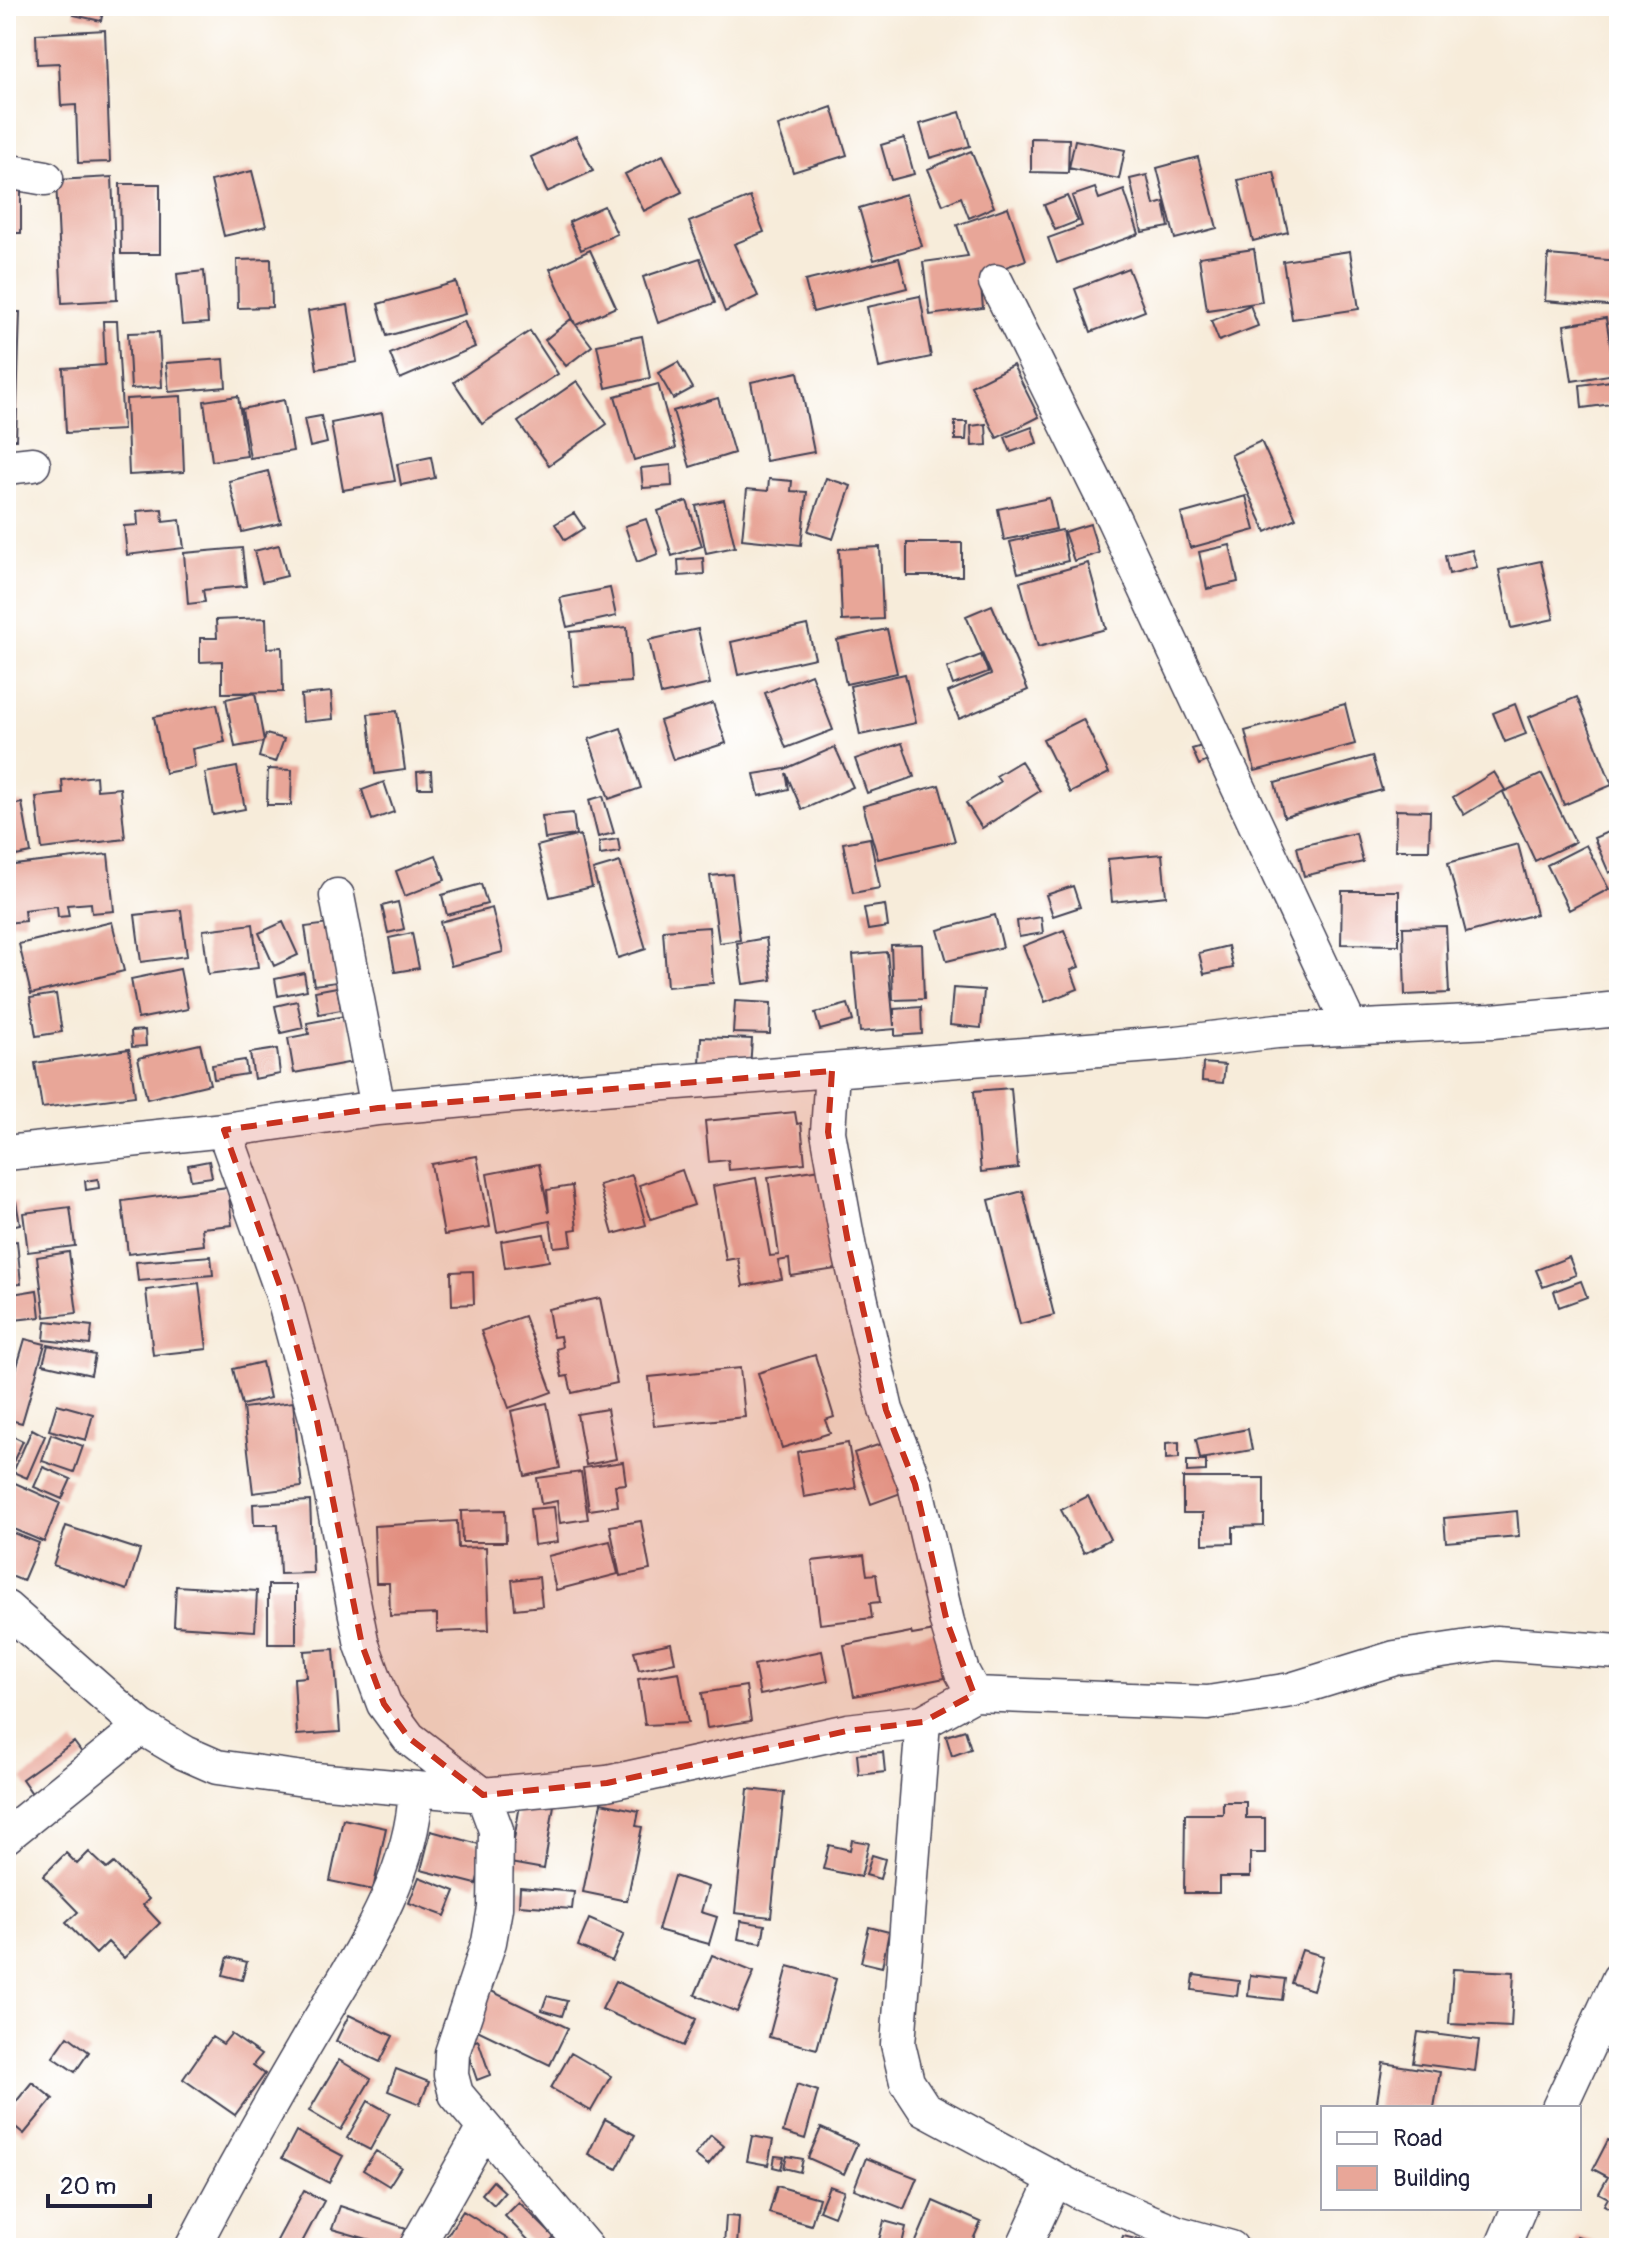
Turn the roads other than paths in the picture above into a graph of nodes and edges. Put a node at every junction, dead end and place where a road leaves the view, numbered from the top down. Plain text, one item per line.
1 (6, 171) edge
2 (46, 178) dead end
3 (996, 282) dead end
4 (337, 896) dead end
5 (1619, 1009) edge
6 (1350, 1027) junction
7 (832, 1071) junction
8 (378, 1108) junction
9 (224, 1130) junction
10 (6, 1153) edge
11 (6, 1608) edge
12 (1619, 1652) edge
13 (974, 1694) junction
14 (923, 1722) junction
15 (141, 1727) junction
16 (416, 1789) junction
17 (483, 1795) junction
18 (6, 1836) edge
19 (1619, 1979) edge
20 (1560, 2106) edge
21 (483, 2130) junction
22 (1055, 2179) junction
23 (1518, 2210) edge
24 (192, 2248) edge
25 (416, 2248) edge
26 (586, 2248) edge
27 (1023, 2248) edge
28 (1231, 2248) edge
29 (1502, 2248) edge

1 - 2 street
3 - 6 street
4 - 8 street
5 - 6 street
6 - 7 street
7 - 8 street
7 - 13 street
8 - 9 street
9 - 10 street
9 - 17 street
11 - 15 street
12 - 13 street
13 - 14 street
14 - 17 street
14 - 22 street
15 - 16 street
15 - 18 street
16 - 17 street
16 - 24 street
17 - 21 street
19 - 20 street
21 - 25 street
21 - 26 street
22 - 27 street
22 - 28 street
23 - 29 street

